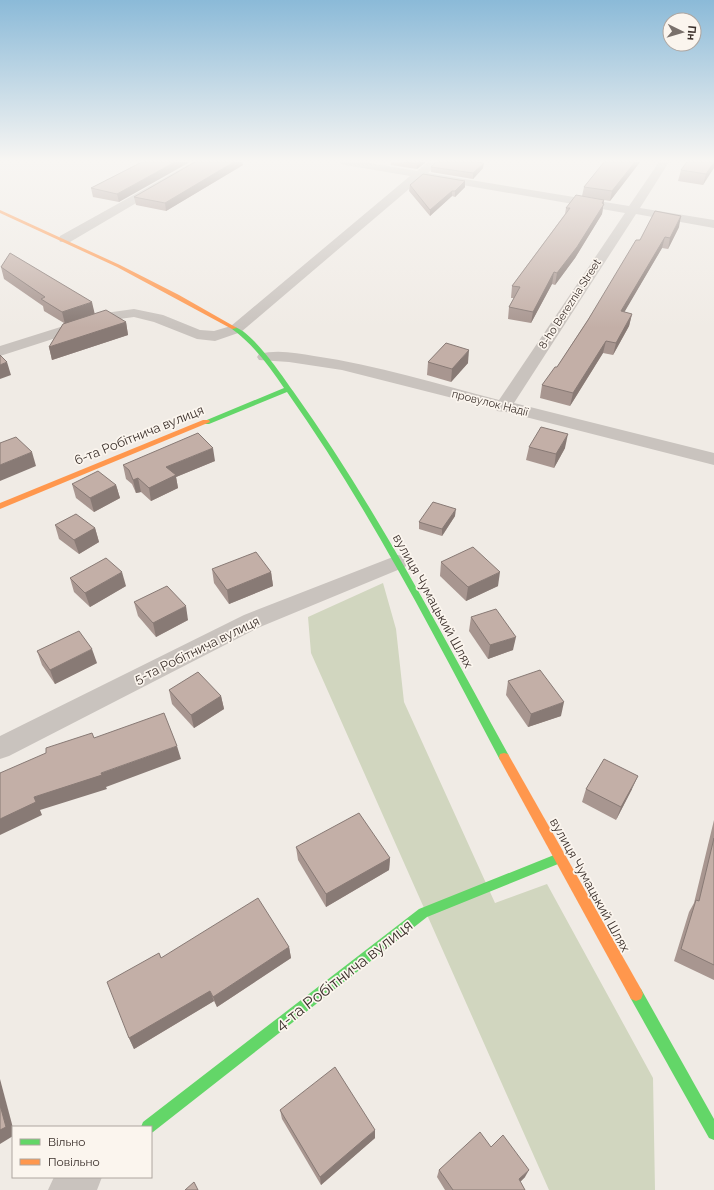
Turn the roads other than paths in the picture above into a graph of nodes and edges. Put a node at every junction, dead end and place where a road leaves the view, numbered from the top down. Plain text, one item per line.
1 (12, 218) edge
2 (103, 218) edge
3 (368, 218) edge
4 (627, 218) edge
5 (676, 218) edge
6 (714, 224) edge
7 (65, 239) junction
8 (236, 329) junction
9 (0, 351) edge
10 (265, 357) junction
11 (288, 389) junction
12 (503, 407) junction
13 (714, 459) edge
14 (0, 506) edge
15 (398, 562) junction
16 (0, 748) edge
17 (559, 858) junction
18 (149, 1126) edge
19 (714, 1133) edge
20 (83, 1178) edge
21 (67, 1190) edge

1 - 7 street, вулиця Чумацький Шлях
2 - 7 street
3 - 8 street
4 - 12 street, 8-ho Bereznia Street
5 - 6 street
7 - 8 street, вулиця Чумацький Шлях
8 - 9 street
8 - 10 street, вулиця Чумацький Шлях
10 - 11 street, вулиця Чумацький Шлях
10 - 12 street, провулок Надії
11 - 14 street, 6-та Робітнича вулиця
11 - 15 street, вулиця Чумацький Шлях
12 - 13 street, провулок Надії
15 - 16 street, 5-та Робітнича вулиця
15 - 17 street, вулиця Чумацький Шлях
17 - 18 street, 4-та Робітнича вулиця
17 - 19 street, вулиця Чумацький Шлях
20 - 21 street

